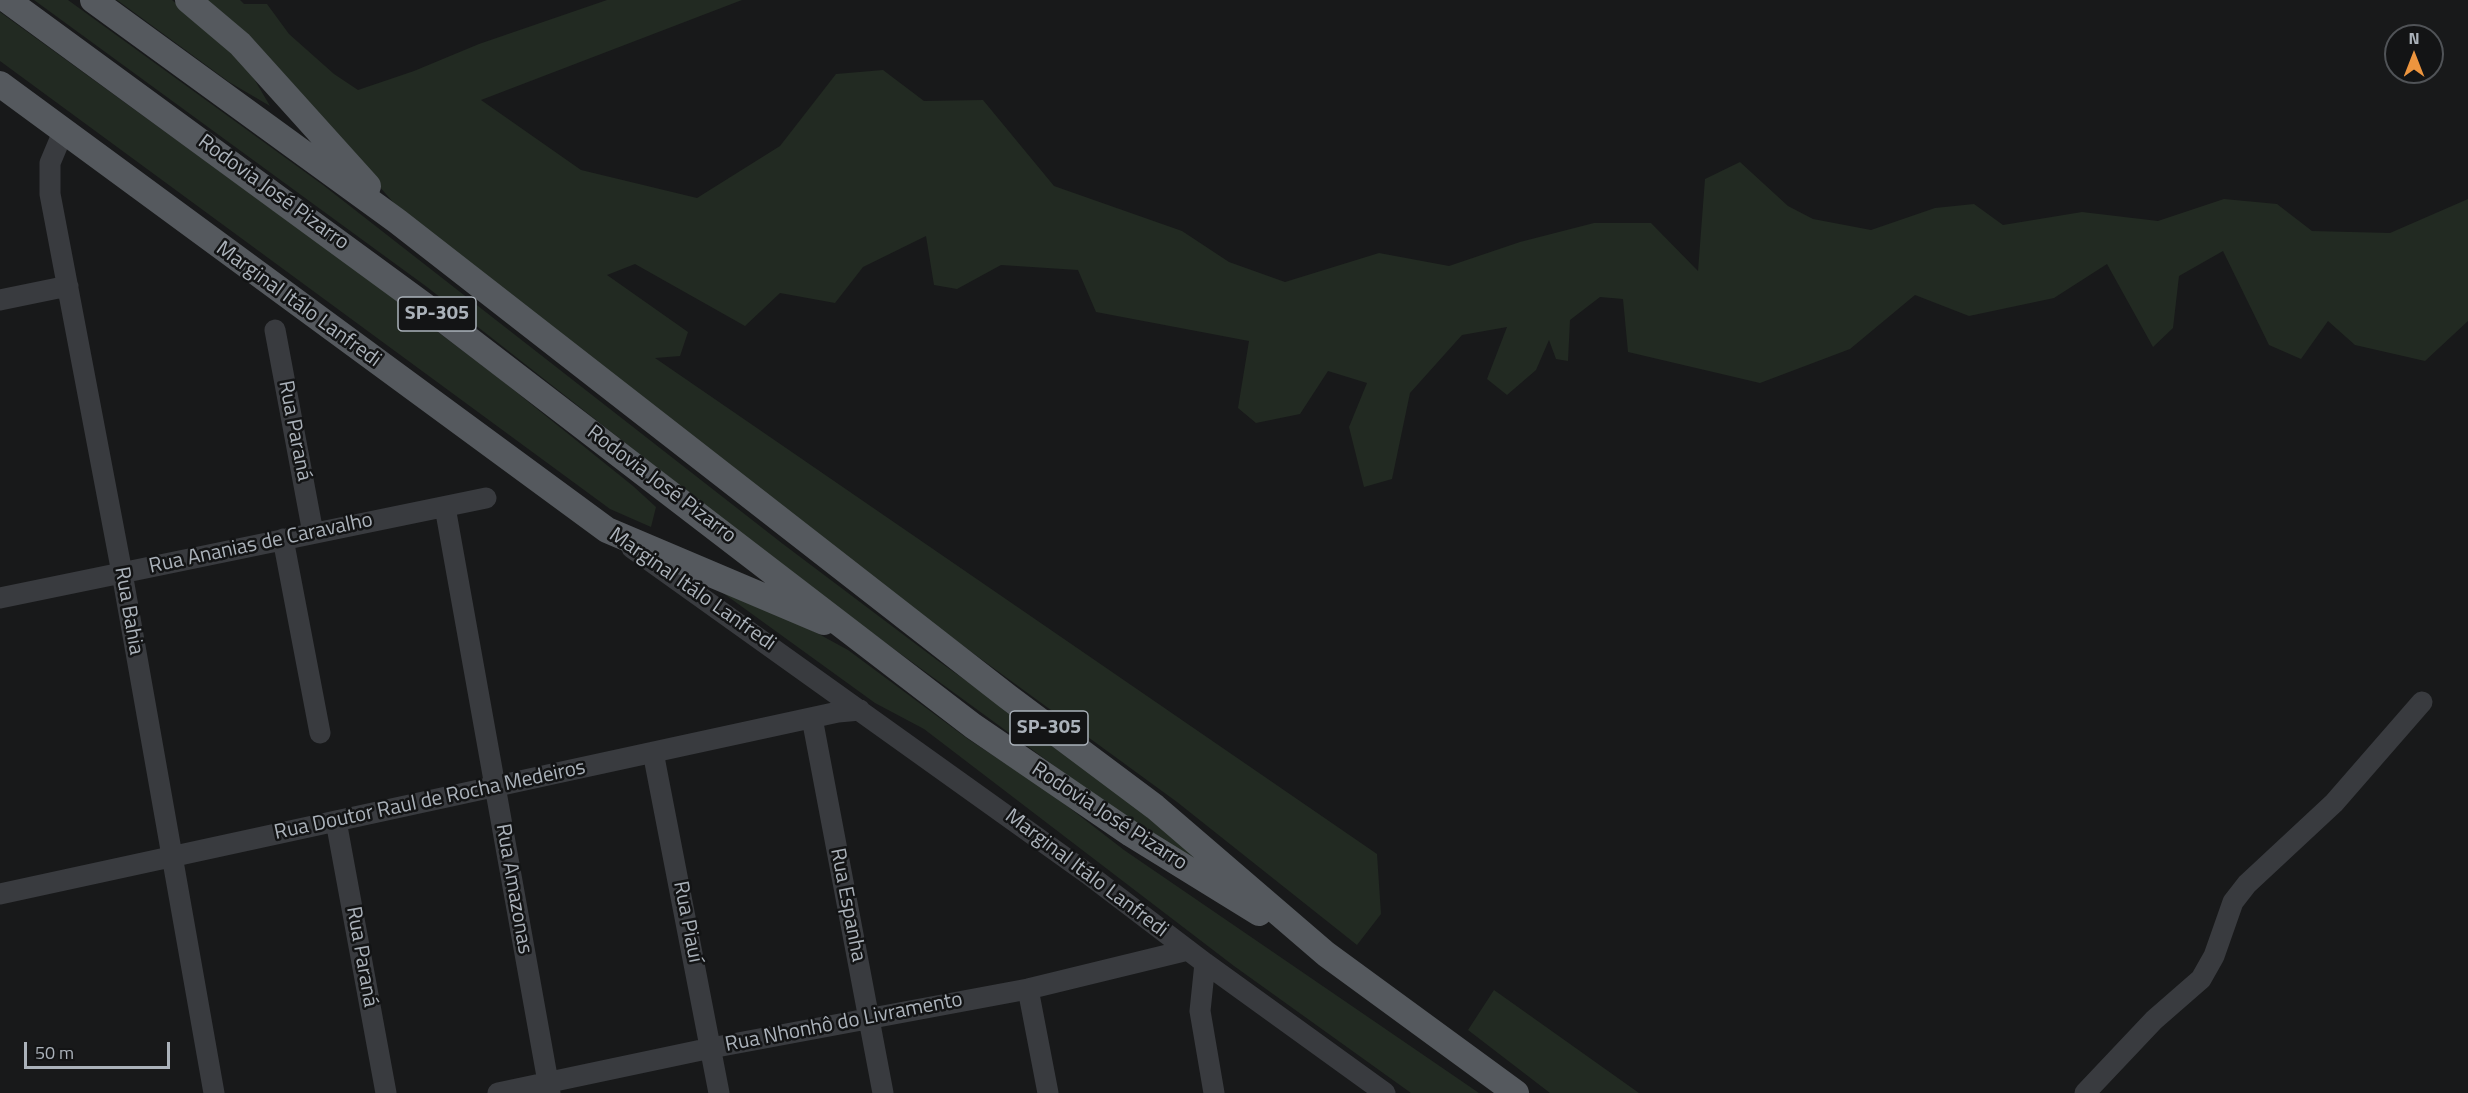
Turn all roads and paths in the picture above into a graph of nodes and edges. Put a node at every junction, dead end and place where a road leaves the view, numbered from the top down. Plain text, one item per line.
1 (7, 0) edge
2 (93, 0) edge
3 (188, 0) edge
4 (0, 84) edge
5 (63, 132) junction
6 (398, 221) junction
7 (68, 286) junction
8 (0, 300) edge
9 (275, 330) dead end
10 (486, 498) dead end
11 (445, 507) junction
12 (606, 530) junction
13 (313, 533) junction
14 (283, 539) junction
15 (122, 573) junction
16 (0, 597) edge
17 (860, 638) junction
18 (2422, 702) dead end
19 (860, 711) junction
20 (812, 718) junction
21 (320, 733) dead end
22 (653, 752) junction
23 (495, 787) junction
24 (336, 821) junction
25 (173, 856) junction
26 (0, 894) edge
27 (1188, 950) junction
28 (1326, 954) junction
29 (1205, 963) junction
30 (1028, 989) junction
31 (868, 1018) junction
32 (711, 1048) junction
33 (549, 1088) edge
34 (214, 1093) edge
35 (386, 1093) edge
36 (498, 1093) edge
37 (719, 1093) edge
38 (883, 1093) edge
39 (1048, 1093) edge
40 (1214, 1093) edge
41 (1385, 1093) edge
42 (1516, 1093) edge
43 (2085, 1093) edge

1 - 17 main road, Rodovia José Pizarro / SP-305
2 - 6 main road, Rodovia José Pizarro
3 - 6 main road
4 - 5 main road, Marginal Itálo Lanfredi
5 - 7 street, Rua Bahia
5 - 12 main road, Marginal Itálo Lanfredi
6 - 28 main road, Rodovia José Pizarro / SP-305
7 - 8 street
7 - 15 street, Rua Bahia
9 - 13 street, Rua Paraná
10 - 11 street, Rua Ananias de Caravalho
11 - 13 street, Rua Ananias de Caravalho
11 - 23 street, Rua Amazonas
12 - 17 main road
12 - 19 street, Marginal Itálo Lanfredi
13 - 14 street, Rua Ananias de Caravalho
14 - 15 street, Rua Ananias de Caravalho
14 - 21 street
15 - 16 street, Rua Ananias de Caravalho
15 - 25 street, Rua Bahia
17 - 28 main road, Rodovia José Pizarro / SP-305
18 - 43 street
19 - 20 street, Rua Doutor Raul de Rocha Medeiros
19 - 27 street, Marginal Itálo Lanfredi
20 - 22 street, Rua Doutor Raul de Rocha Medeiros
20 - 31 street, Rua Espanha
22 - 23 street, Rua Doutor Raul de Rocha Medeiros
22 - 32 street, Rua Piauí
23 - 24 street, Rua Doutor Raul de Rocha Medeiros
23 - 33 street, Rua Amazonas
24 - 25 street, Rua Doutor Raul de Rocha Medeiros
24 - 35 street, Rua Paraná
25 - 26 street, Rua Doutor Raul de Rocha Medeiros
25 - 34 street, Rua Bahia
27 - 29 street, Marginal Itálo Lanfredi
27 - 30 street, Rua Nhonhô do Livramento
28 - 42 main road, Rodovia José Pizarro / SP-305
29 - 40 street
29 - 41 street, Marginal Itálo Lanfredi
30 - 31 street, Rua Nhonhô do Livramento
30 - 39 street
31 - 32 street, Rua Nhonhô do Livramento
31 - 38 street, Rua Espanha
32 - 33 street, Rua Nhonhô do Livramento
32 - 37 street, Rua Piauí
33 - 36 street, Rua Nhonhô do Livramento

